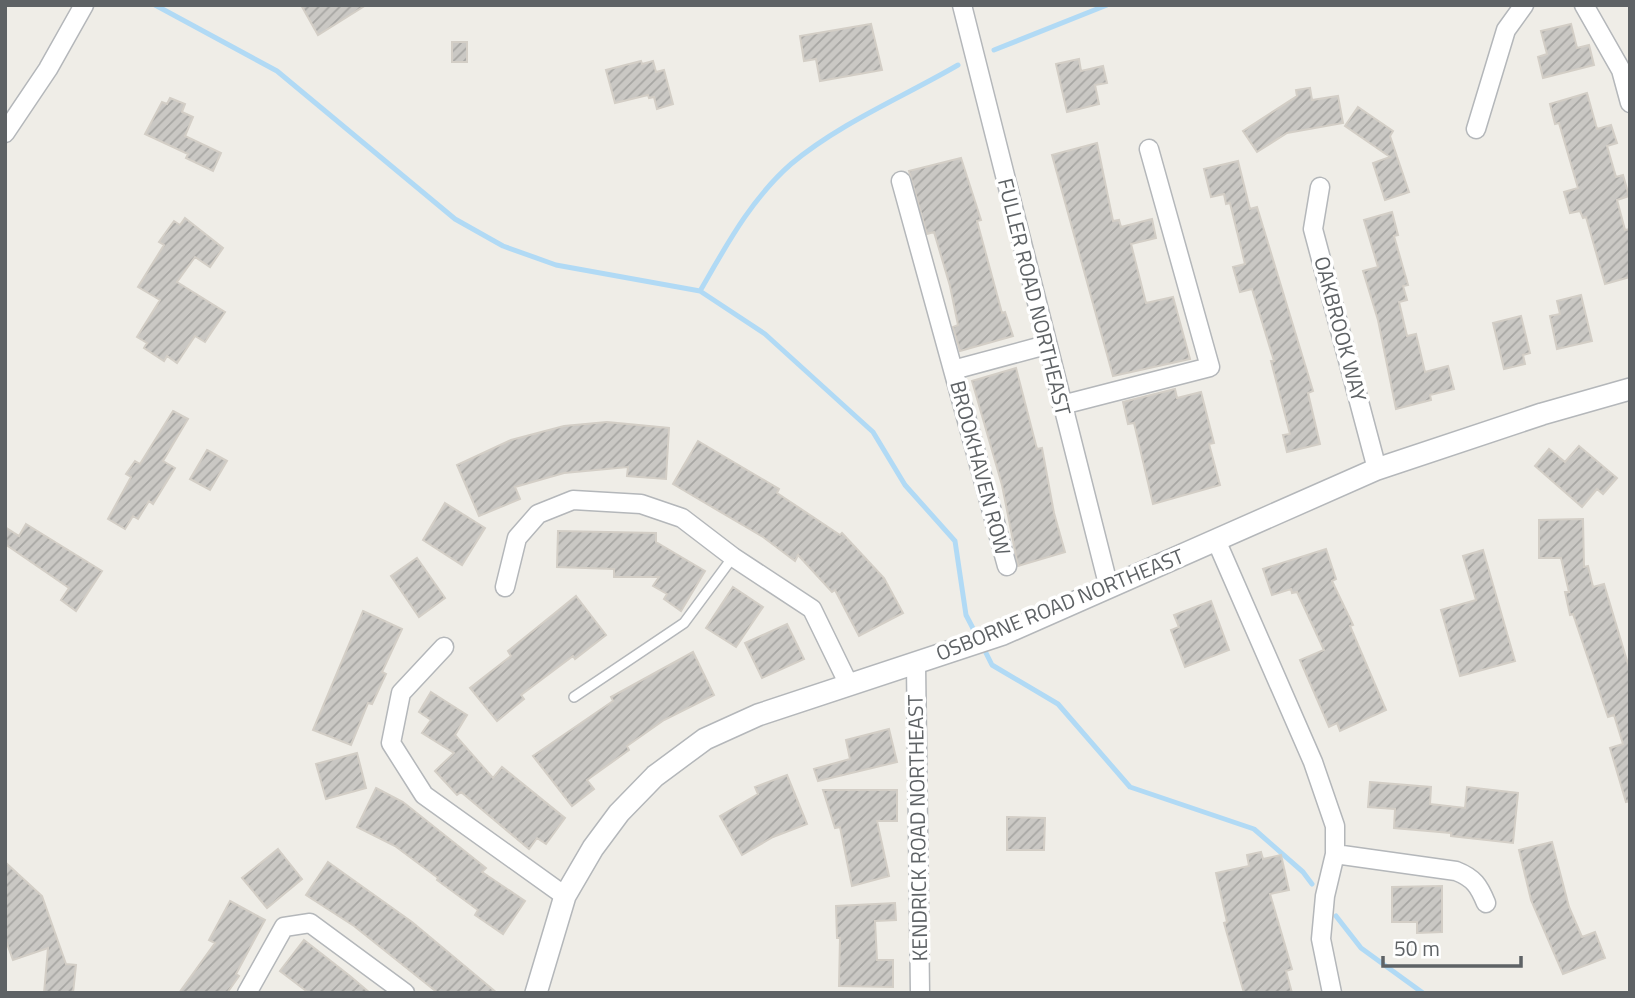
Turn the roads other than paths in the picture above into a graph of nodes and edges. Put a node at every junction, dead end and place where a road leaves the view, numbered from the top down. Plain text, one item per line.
1 (84, 5) edge
2 (962, 5) edge
3 (1524, 5) edge
4 (1584, 5) edge
5 (1630, 103) edge
6 (1476, 129) dead end
7 (5, 133) edge
8 (1149, 149) dead end
9 (901, 181) dead end
10 (1320, 187) dead end
11 (1046, 345) junction
12 (953, 370) junction
13 (1630, 389) edge
14 (1062, 405) junction
15 (1377, 469) junction
16 (1216, 540) junction
17 (733, 557) junction
18 (1007, 566) dead end
19 (505, 587) dead end
20 (1109, 589) junction
21 (444, 648) dead end
22 (926, 661) junction
23 (849, 685) junction
24 (574, 697) dead end
25 (1335, 854) junction
26 (565, 896) junction
27 (1486, 903) dead end
28 (247, 993) edge
29 (405, 993) edge
30 (536, 993) edge
31 (920, 993) edge
32 (1332, 993) edge

1 - 7 street
2 - 11 street, FULLER ROAD NORTHEAST
3 - 6 street
4 - 5 street
8 - 14 street
9 - 12 street, BROOKHAVEN ROW
10 - 15 street, OAKBROOK WAY
11 - 12 street, BROOKHAVEN ROW
11 - 14 street, FULLER ROAD NORTHEAST
12 - 18 street, BROOKHAVEN ROW
13 - 15 street, OSBORNE ROAD NORTHEAST
14 - 20 street, FULLER ROAD NORTHEAST
15 - 16 street, OSBORNE ROAD NORTHEAST
16 - 20 street, OSBORNE ROAD NORTHEAST
16 - 25 street
17 - 19 street
17 - 23 street
17 - 24 lane
20 - 22 street, OSBORNE ROAD NORTHEAST
21 - 26 street
22 - 23 street, OSBORNE ROAD NORTHEAST
22 - 31 street, KENDRICK ROAD NORTHEAST
23 - 26 street, OSBORNE ROAD NORTHEAST
25 - 27 street
25 - 32 street
26 - 30 street, OSBORNE ROAD NORTHEAST
28 - 29 street

